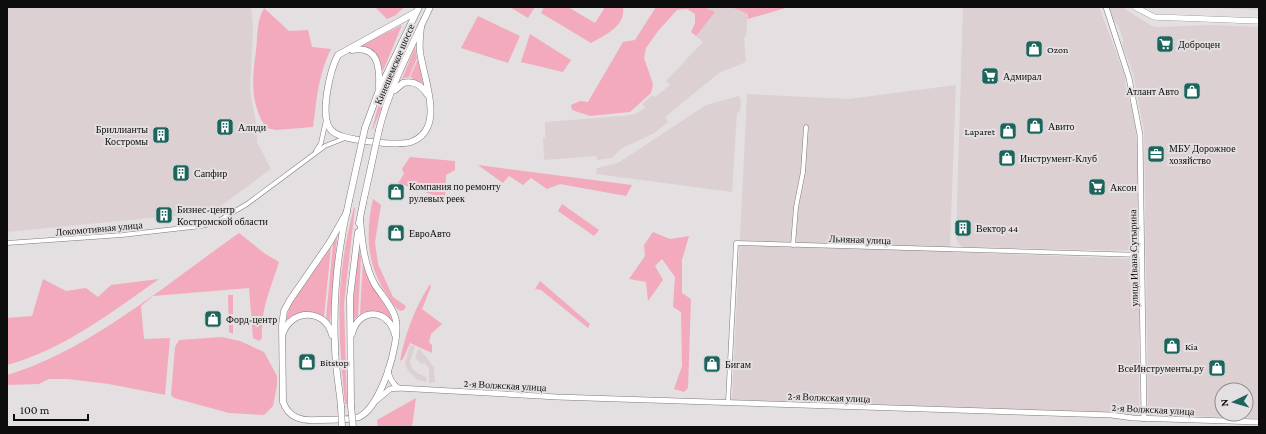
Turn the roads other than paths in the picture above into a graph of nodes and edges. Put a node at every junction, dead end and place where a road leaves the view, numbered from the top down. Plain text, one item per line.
1 (430, 7) edge
2 (1106, 7) edge
3 (1135, 7) edge
4 (418, 10) edge
5 (1259, 20) edge
6 (421, 27) junction
7 (346, 51) junction
8 (379, 90) junction
9 (428, 96) junction
10 (388, 102) junction
11 (326, 120) junction
12 (806, 127) dead end
13 (346, 138) junction
14 (313, 154) junction
15 (347, 212) junction
16 (360, 220) junction
17 (7, 243) edge
18 (793, 245) junction
19 (1142, 255) junction
20 (282, 337) junction
21 (396, 340) junction
22 (350, 344) junction
23 (335, 346) junction
24 (388, 369) junction
25 (398, 388) junction
26 (374, 402) junction
27 (728, 402) junction
28 (1144, 419) junction
29 (1259, 422) edge
30 (342, 427) edge
31 (353, 427) edge

1 - 6 main road, Кинешемское шоссе
2 - 19 street, улица Ивана Сутырина
3 - 5 main road
4 - 7 main road
4 - 8 main road
6 - 9 main road
6 - 10 main road, Кинешемское шоссе
7 - 8 main road
7 - 11 main road
8 - 15 main road, bridge
9 - 10 main road
9 - 13 main road
10 - 16 main road, Кинешемское шоссе, bridge
11 - 13 main road
11 - 14 street
12 - 18 street
13 - 14 street, Локомотивная улица
14 - 17 street, Локомотивная улица
15 - 20 main road
15 - 23 main road
16 - 21 main road
16 - 22 main road
18 - 19 street, Льняная улица
18 - 27 street, Льняная улица
19 - 28 street, улица Ивана Сутырина
20 - 23 main road
20 - 26 main road
21 - 22 main road
21 - 24 main road
22 - 31 main road, bridge
23 - 30 main road, bridge
24 - 25 street
24 - 26 main road
25 - 26 street
25 - 27 street, 2-я Волжская улица
27 - 28 street, 2-я Волжская улица
28 - 29 street, 2-я Волжская улица

